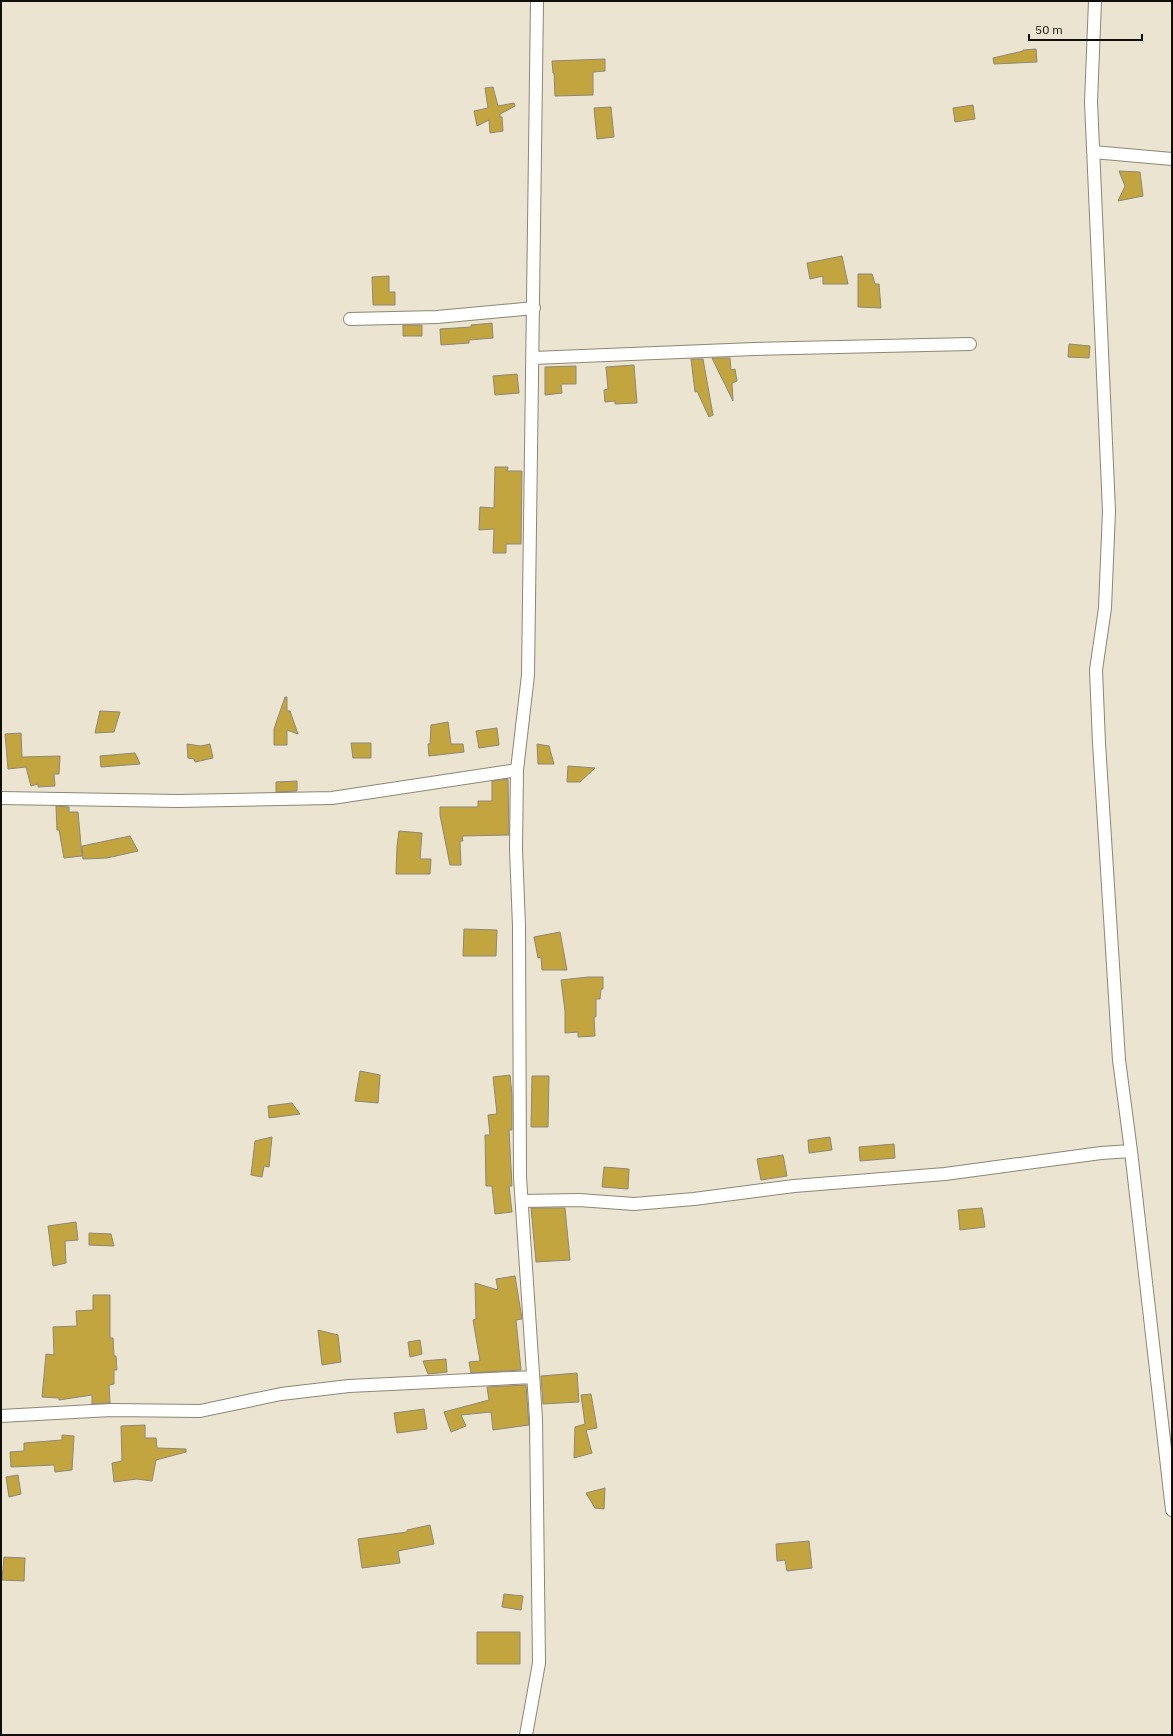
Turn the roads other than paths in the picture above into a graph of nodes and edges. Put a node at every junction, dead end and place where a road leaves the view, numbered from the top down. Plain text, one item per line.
1 (538, 1) edge
2 (1095, 1) edge
3 (1094, 152) junction
4 (1172, 159) edge
5 (534, 308) junction
6 (350, 319) dead end
7 (970, 344) dead end
8 (533, 358) junction
9 (517, 770) junction
10 (1, 798) edge
11 (1131, 1151) junction
12 (522, 1201) junction
13 (533, 1377) junction
14 (1, 1416) edge
15 (1172, 1510) edge
16 (526, 1735) edge

1 - 5 street
2 - 3 street
3 - 4 street
3 - 11 street
5 - 6 street
5 - 8 street
7 - 8 street
8 - 9 street
9 - 10 street
9 - 12 street
11 - 12 street
11 - 15 street
12 - 13 street
13 - 14 street
13 - 16 street

